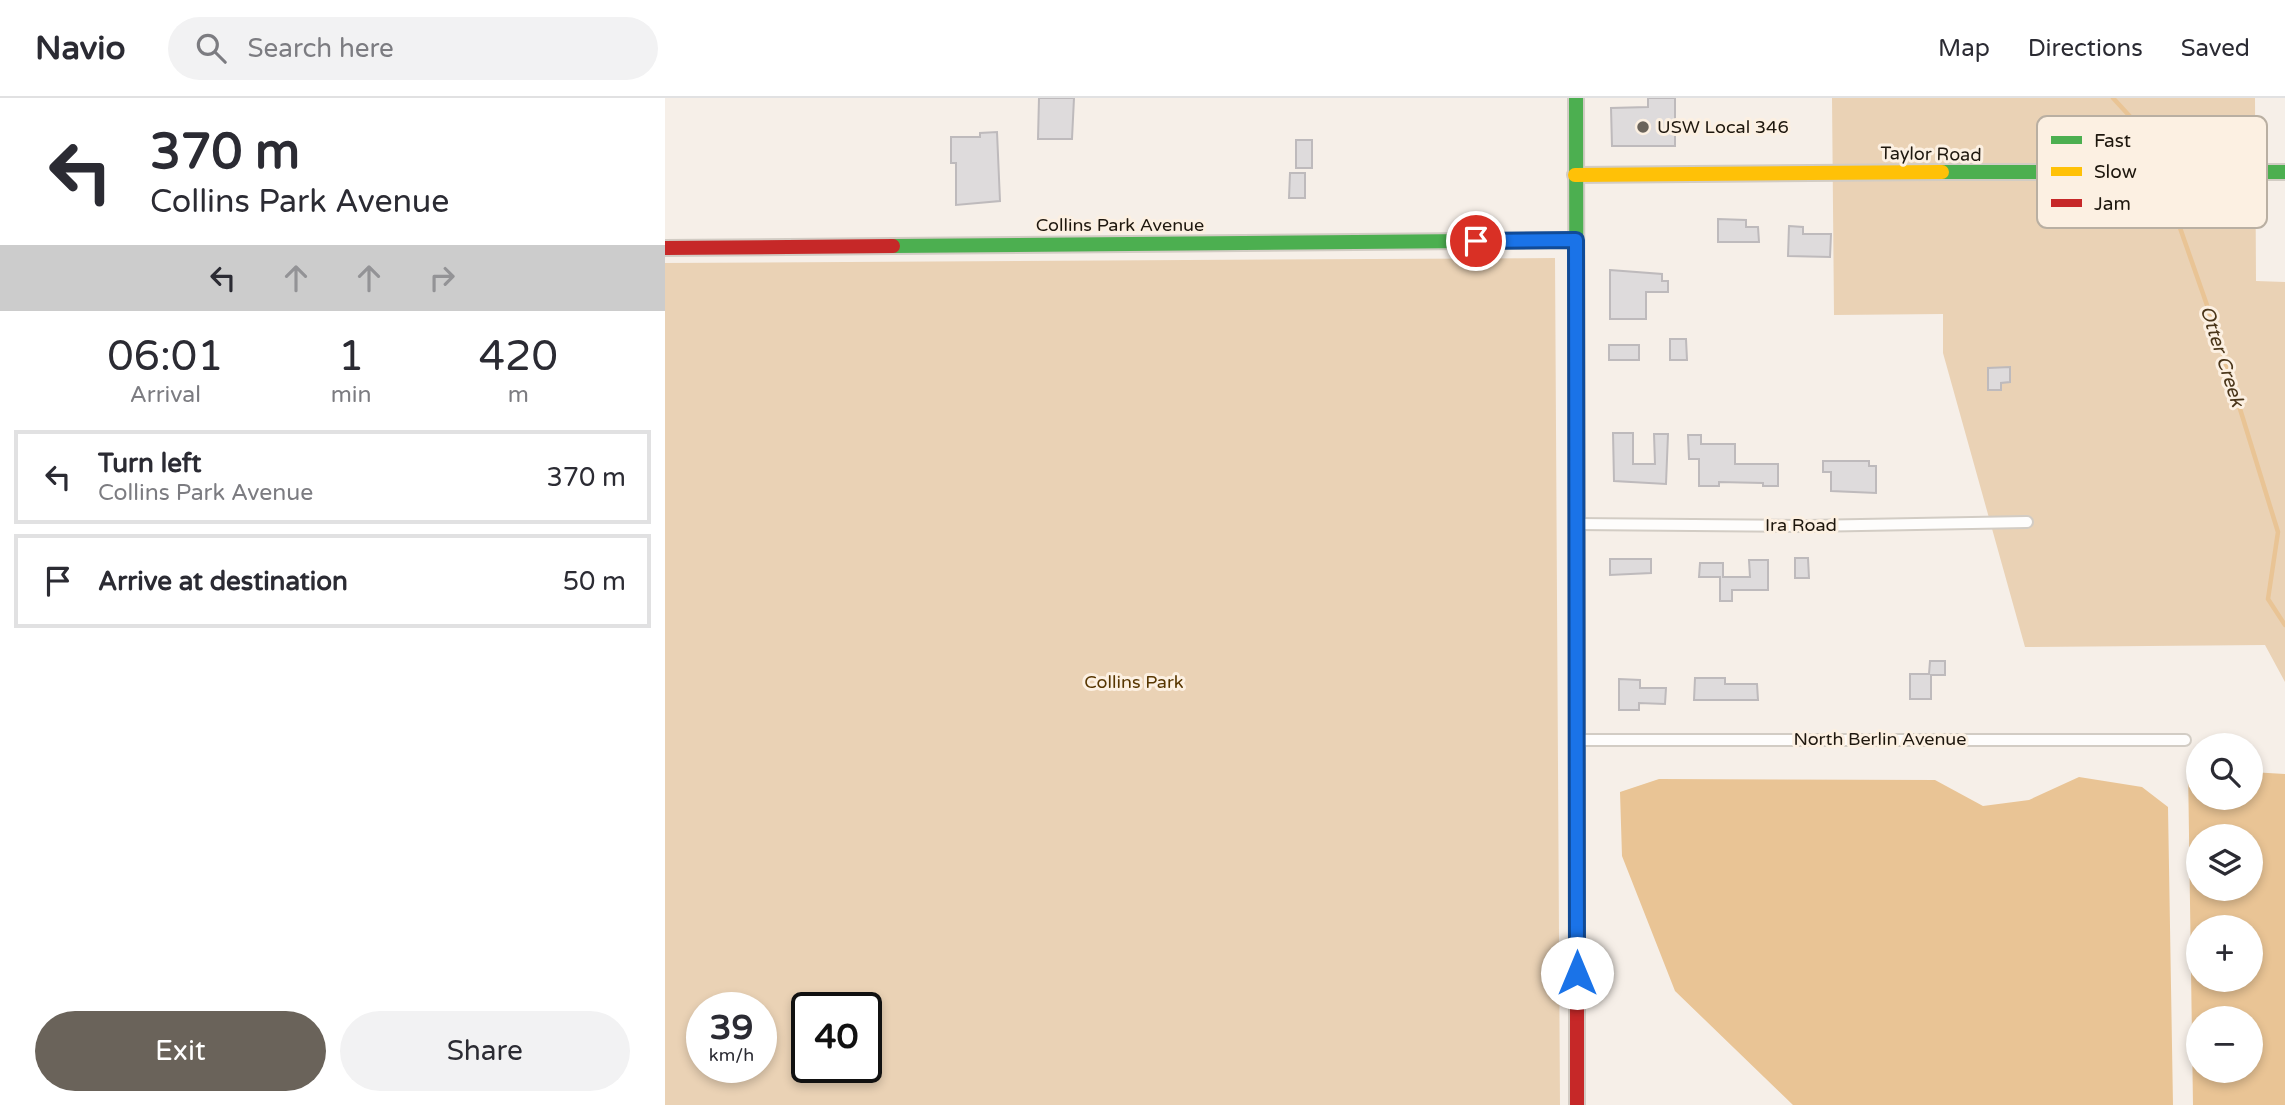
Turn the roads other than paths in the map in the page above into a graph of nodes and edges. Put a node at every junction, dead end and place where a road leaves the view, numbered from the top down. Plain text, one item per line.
1 (1576, 98) edge
2 (2267, 172) edge
3 (2285, 172) edge
4 (2037, 174) edge
5 (1575, 175) junction
6 (1576, 240) junction
7 (665, 248) edge
8 (2027, 522) dead end
9 (1576, 524) junction
10 (1576, 740) junction
11 (2185, 740) dead end
12 (1577, 1105) edge

1 - 5 street
2 - 3 street, Taylor Road
4 - 5 street, Taylor Road
5 - 6 street
6 - 7 street, Collins Park Avenue
6 - 9 street
8 - 9 street, Ira Road
9 - 10 street
10 - 11 street, North Berlin Avenue
10 - 12 street

